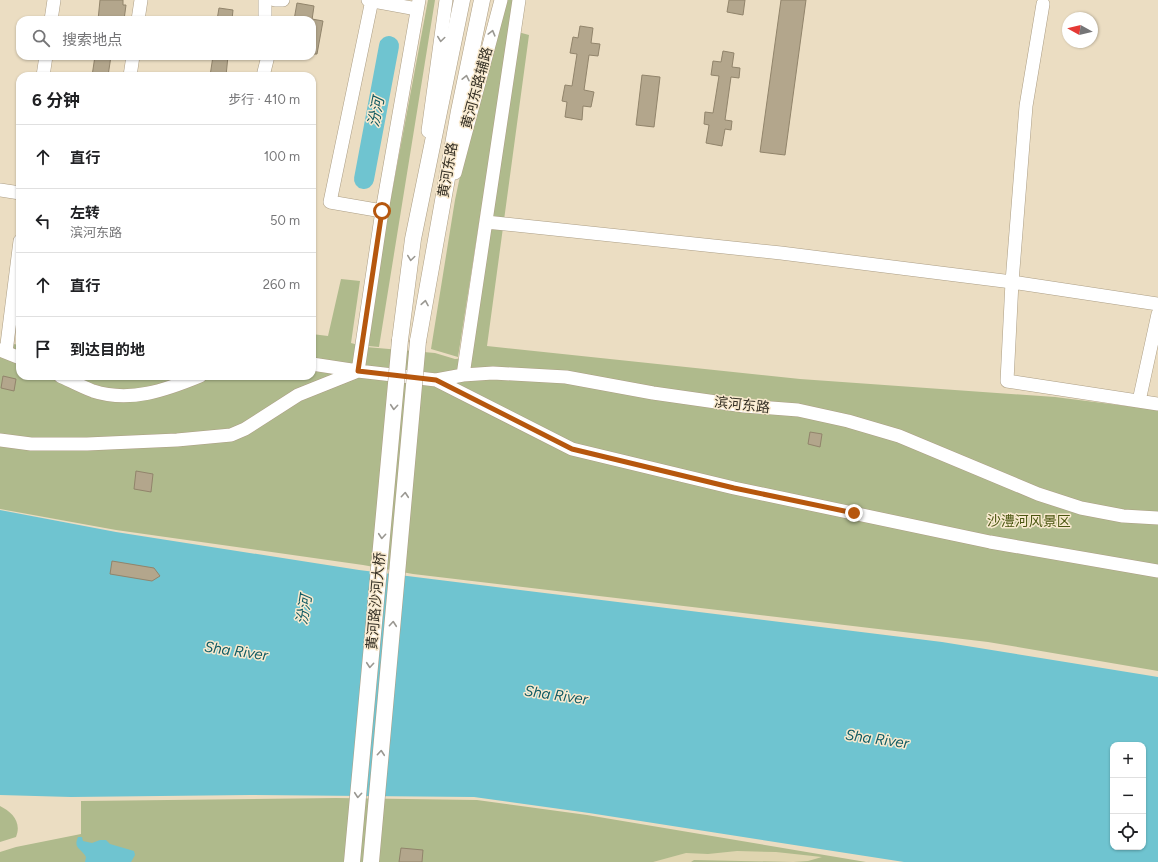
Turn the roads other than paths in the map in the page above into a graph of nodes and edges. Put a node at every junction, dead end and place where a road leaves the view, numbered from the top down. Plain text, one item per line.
1 (54, 0) edge
2 (141, 0) edge
3 (265, 0) edge
4 (275, 0) edge
5 (282, 0) edge
6 (370, 0) edge
7 (446, 0) edge
8 (462, 0) edge
9 (482, 0) edge
10 (501, 0) edge
11 (519, 0) edge
12 (418, 4) edge
13 (1043, 4) dead end
14 (52, 16) edge
15 (139, 16) edge
16 (264, 16) edge
17 (45, 60) edge
18 (132, 60) edge
19 (267, 60) edge
20 (44, 72) edge
21 (131, 72) edge
22 (264, 72) edge
23 (0, 190) edge
24 (16, 192) edge
25 (382, 211) junction
26 (486, 222) junction
27 (414, 239) junction
28 (435, 246) junction
29 (16, 267) edge
30 (1012, 282) junction
31 (1158, 304) edge
32 (1158, 314) edge
33 (400, 340) joint
34 (418, 341) joint
35 (3, 351) edge
36 (16, 356) edge
37 (316, 365) edge
38 (358, 371) junction
39 (463, 375) junction
40 (69, 380) edge
41 (191, 380) edge
42 (436, 380) junction
43 (1139, 401) junction
44 (1158, 404) edge
45 (0, 440) edge
46 (1158, 518) edge
47 (1158, 571) edge
48 (352, 862) edge
49 (371, 862) edge

1 - 14 street
2 - 15 street
3 - 16 street
4 - 5 street
6 - 12 street
6 - 25 street
7 -> 27 street
8 - 27 main road, 黄河东路
28 -> 9 main road, 黄河东路
28 -> 10 street, 黄河东路辅路
11 - 26 street
12 - 25 street
13 - 30 street
17 - 20 street
18 - 21 street
19 - 22 street
23 - 24 street
25 - 38 street
26 - 30 street
26 - 39 street
27 -> 33 main road, 黄河东路
34 -> 28 main road, 黄河东路
29 - 35 street
30 - 31 street
30 - 43 street
32 - 43 street
33 -> 48 main road, 黄河路沙河大桥, bridge
49 -> 34 main road, 黄河路沙河大桥, bridge
35 - 36 street
37 - 38 street, 滨河东路
38 - 42 street, 滨河东路
38 - 45 street
39 - 42 street, 滨河东路
39 - 46 street, 滨河东路
40 - 41 street
42 - 47 street
43 - 44 street

